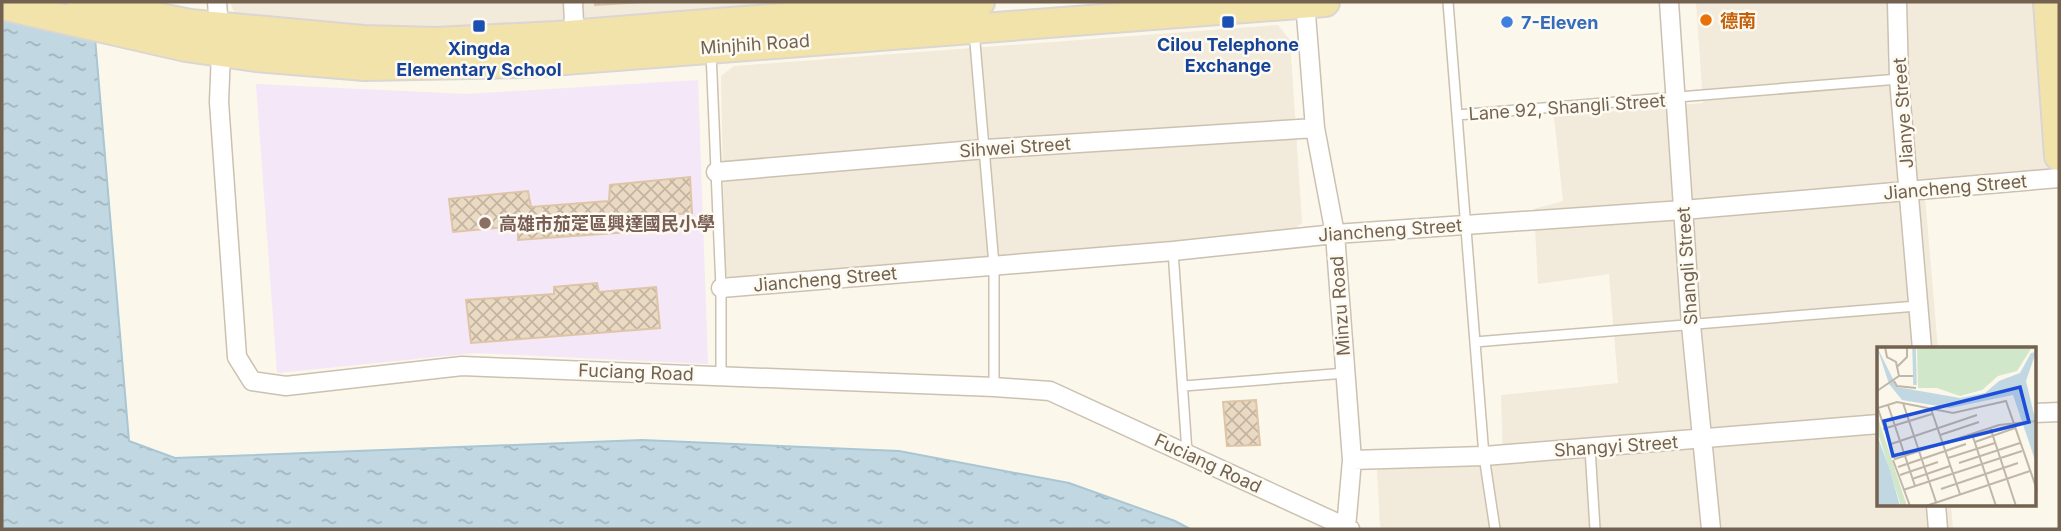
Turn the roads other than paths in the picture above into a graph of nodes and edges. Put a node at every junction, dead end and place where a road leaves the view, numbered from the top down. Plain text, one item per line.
1 (81, 2) edge
2 (573, 2) edge
3 (1312, 2) edge
4 (1448, 2) edge
5 (1669, 2) edge
6 (1897, 2) edge
7 (2048, 2) edge
8 (2, 5) edge
9 (975, 8) edge
10 (847, 17) edge
11 (219, 27) edge
12 (188, 35) junction
13 (575, 46) junction
14 (711, 47) junction
15 (1899, 79) junction
16 (1676, 99) junction
17 (1457, 115) junction
18 (1315, 128) junction
19 (986, 149) junction
20 (2059, 156) edge
21 (716, 172) junction
22 (2059, 178) edge
23 (1909, 192) junction
24 (1683, 210) junction
25 (1466, 224) junction
26 (1335, 234) junction
27 (1172, 251) junction
28 (994, 265) junction
29 (721, 288) junction
30 (1917, 306) junction
31 (1691, 325) junction
32 (1475, 342) junction
33 (1922, 347) edge
34 (1346, 373) junction
35 (721, 376) junction
36 (1184, 386) junction
37 (994, 387) junction
38 (2059, 412) edge
39 (2036, 413) edge
40 (1877, 424) edge
41 (1701, 440) junction
42 (1590, 448) junction
43 (1187, 453) junction
44 (1484, 456) junction
45 (1352, 460) junction
46 (1936, 506) edge
47 (1348, 528) edge
48 (1494, 529) edge
49 (1595, 529) edge
50 (1711, 529) edge
51 (1938, 529) edge

1 - 12 main road
2 - 13 street
3 - 9 main road, Minjhih Road
3 - 18 street, Minzu Road
4 - 17 lane
5 - 16 street, Shangli Street
6 - 15 street, Jianye Street
7 - 20 main road
8 - 12 main road
9 - 10 main road, Minjhih Road
9 - 19 lane
10 - 13 main road, Minjhih Road
10 - 14 main road, Minjhih Road
11 - 12 main road, Minjhih Road
11 - 13 main road, Minjhih Road
11 - 35 street, Fuciang Road
13 - 14 main road, Minjhih Road
14 - 21 lane
15 - 16 lane, Lane 92, Shangli Street
15 - 23 street, Jianye Street
16 - 17 lane, Lane 92, Shangli Street
16 - 24 street, Shangli Street
17 - 25 lane
18 - 19 street, Sihwei Street
18 - 26 street, Minzu Road
19 - 21 street, Sihwei Street
19 - 28 lane
21 - 29 lane
22 - 23 street, Jiancheng Street
23 - 24 street, Jiancheng Street
23 - 30 street, Jianye Street
24 - 25 street, Jiancheng Street
24 - 31 street, Shangli Street
25 - 26 street, Jiancheng Street
25 - 32 lane
26 - 27 street, Jiancheng Street
26 - 34 street, Minzu Road
27 - 28 street, Jiancheng Street
27 - 36 lane
28 - 29 street, Jiancheng Street
28 - 37 lane
29 - 35 lane
30 - 31 lane
30 - 33 street, Jianye Street
31 - 32 lane
31 - 41 street, Shangli Street
32 - 44 lane
34 - 36 lane
34 - 45 street, Minzu Road
35 - 37 street, Fuciang Road
36 - 43 lane
37 - 43 street, Fuciang Road
38 - 39 street
40 - 41 street, Shangyi Street
41 - 42 street, Shangyi Street
41 - 50 street, Shangli Street
42 - 44 street, Shangyi Street
42 - 49 lane
43 - 47 street, Fuciang Road
44 - 45 street, Shangyi Street
44 - 48 lane
45 - 47 street, Minzu Road
46 - 51 street

